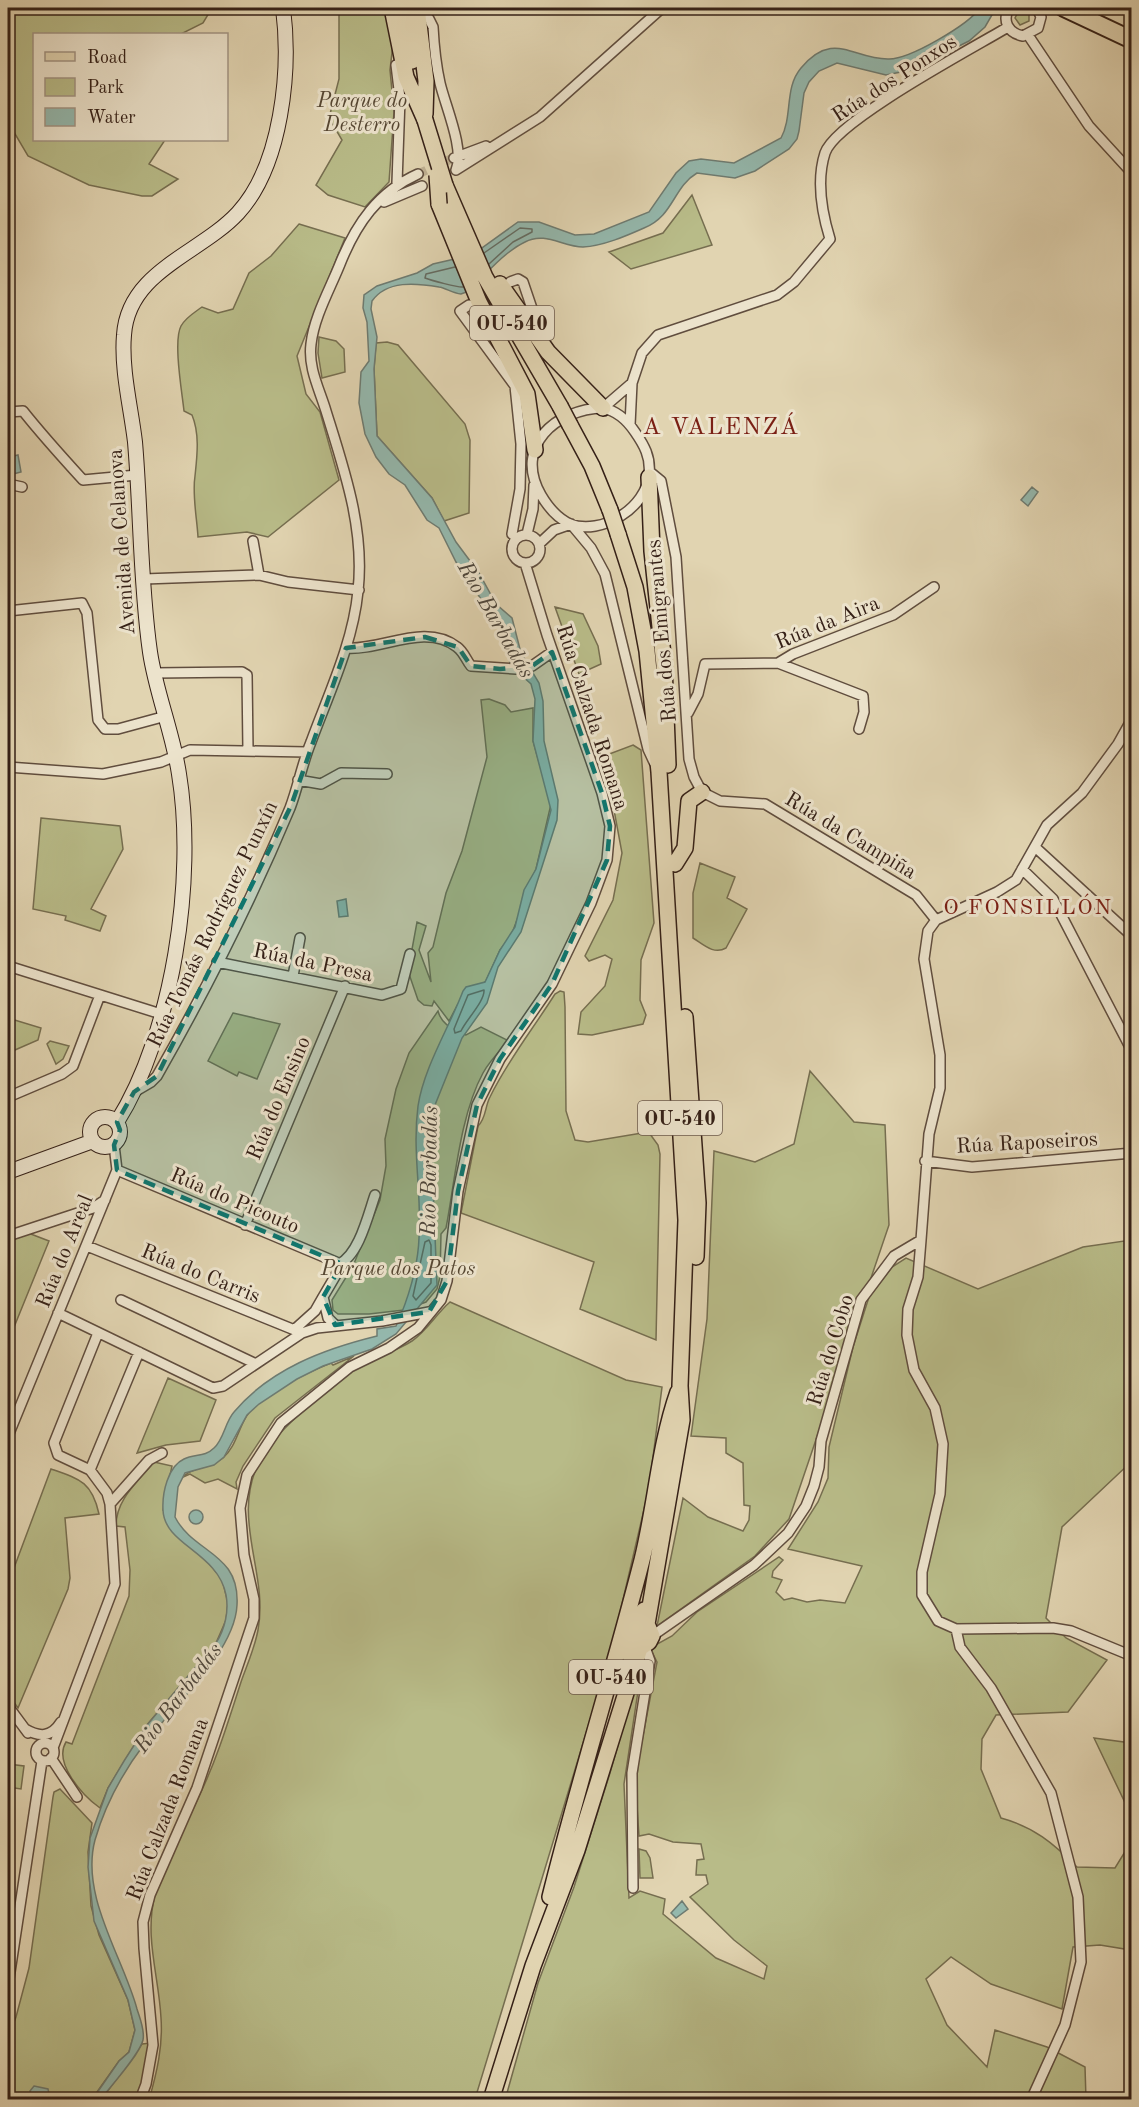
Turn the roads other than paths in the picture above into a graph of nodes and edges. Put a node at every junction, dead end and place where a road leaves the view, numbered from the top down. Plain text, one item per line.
1 (283, 8) edge
2 (392, 8) edge
3 (662, 8) edge
4 (1009, 8) edge
5 (1037, 8) edge
6 (1064, 8) edge
7 (413, 9) edge
8 (1008, 27) junction
9 (1028, 35) junction
10 (1131, 40) edge
11 (399, 43) junction
12 (424, 120) junction
13 (497, 143) junction
14 (457, 144) junction
15 (468, 152) junction
16 (455, 157) junction
17 (435, 160) junction
18 (1131, 173) edge
19 (418, 174) tunnel mouth
20 (397, 183) junction
21 (422, 186) tunnel mouth
22 (365, 215) junction
23 (467, 239) junction
24 (510, 282) dead end
25 (470, 305) dead end
26 (544, 346) junction
27 (632, 383) junction
28 (518, 385) junction
29 (603, 408) junction
30 (8, 412) edge
31 (630, 425) junction
32 (535, 450) junction
33 (534, 473) junction
34 (649, 474) junction
35 (136, 475) junction
36 (8, 484) edge
37 (22, 487) dead end
38 (571, 524) junction
39 (527, 534) junction
40 (517, 538) junction
41 (254, 541) dead end
42 (539, 544) junction
43 (525, 562) junction
44 (259, 575) junction
45 (144, 579) junction
46 (934, 586) dead end
47 (359, 590) junction
48 (8, 611) edge
49 (346, 648) junction
50 (552, 652) junction
51 (778, 663) junction
52 (155, 673) junction
53 (688, 714) junction
54 (166, 716) junction
55 (1131, 719) edge
56 (859, 729) dead end
57 (248, 750) junction
58 (307, 752) junction
59 (176, 756) junction
60 (8, 767) edge
61 (659, 772) junction
62 (387, 774) dead end
63 (298, 780) junction
64 (702, 792) junction
65 (1035, 847) junction
66 (675, 864) junction
67 (1022, 870) junction
68 (666, 890) junction
69 (936, 920) junction
70 (1131, 936) edge
71 (300, 938) dead end
72 (410, 954) dead end
73 (217, 962) junction
74 (8, 966) edge
75 (293, 976) junction
76 (345, 986) junction
77 (100, 994) junction
78 (161, 1014) junction
79 (1131, 1051) edge
80 (134, 1092) junction
81 (8, 1097) edge
82 (117, 1122) junction
83 (93, 1141) junction
84 (114, 1145) junction
85 (1131, 1153) edge
86 (925, 1161) junction
87 (117, 1170) junction
88 (8, 1172) edge
89 (375, 1195) dead end
90 (105, 1200) junction
91 (245, 1225) junction
92 (8, 1236) edge
93 (921, 1240) junction
94 (87, 1246) junction
95 (339, 1264) junction
96 (323, 1297) junction
97 (121, 1300) dead end
98 (429, 1312) junction
99 (58, 1313) junction
100 (335, 1325) junction
101 (298, 1331) junction
102 (98, 1333) junction
103 (139, 1352) junction
104 (254, 1363) junction
105 (680, 1386) junction
106 (8, 1436) edge
107 (162, 1453) dead end
108 (90, 1470) junction
109 (110, 1504) junction
110 (956, 1629) junction
111 (636, 1643) junction
112 (1131, 1656) edge
113 (8, 1706) edge
114 (68, 1713) junction
115 (25, 1729) junction
116 (39, 1746) junction
117 (52, 1748) junction
118 (46, 1760) junction
119 (77, 1797) dead end
120 (633, 1888) dead end
121 (532, 1966) junction
122 (8, 1984) edge
123 (140, 2100) edge
124 (491, 2100) edge
125 (1031, 2100) edge

1 - 35 street, Avenida de Celanova
2 - 11 main road, OU-540
3 - 13 street
4 - 8 street
5 - 9 street
6 - 10 highway
7 - 12 main road, OU-540
7 - 14 street
8 - 9 street
8 - 27 street, Rúa dos Ponxos
9 - 18 street
11 - 12 main road, OU-540
11 - 20 street
12 - 17 main road, OU-540, bridge
13 - 15 street
13 - 16 street
14 - 15 street
14 - 16 street
15 - 16 street
17 - 23 main road, OU-540, bridge
17 - 28 main road, bridge
19 - 20 street
20 - 22 street
21 - 22 street
22 - 47 street, Rúa Tomás Rodríguez Punxín
23 - 26 main road
23 - 61 main road, OU-540, bridge
24 - 26 street
25 - 28 street
26 - 29 main road
27 - 29 street
27 - 31 street, Rúa dos Ponxos
28 - 32 main road
28 - 40 street
29 - 31 street
29 - 32 street
30 - 35 street
31 - 34 street
32 - 33 street
33 - 38 street
33 - 39 street
34 - 38 street
34 - 53 street, Rúa dos Emigrantes
34 - 66 main road
35 - 45 street, Avenida de Celanova
36 - 37 street
38 - 42 street
38 - 61 street
39 - 40 street
39 - 42 street
40 - 43 street
41 - 44 street
42 - 43 street
43 - 50 street, Rúa Calzada Romana
44 - 45 street
44 - 47 street
45 - 52 street, Avenida de Celanova
46 - 51 street, Rúa da Aira
47 - 49 street, Rúa Tomás Rodríguez Punxín
48 - 54 street
49 - 50 street
49 - 58 street, Rúa Tomás Rodríguez Punxín
50 - 98 street, Rúa Calzada Romana
51 - 53 street, Rúa da Aira
51 - 56 street
52 - 54 street, Avenida de Celanova
52 - 57 street
53 - 64 street, Rúa dos Emigrantes
54 - 59 street, Avenida de Celanova
55 - 65 street
57 - 58 street
57 - 59 street
58 - 63 street, Rúa Tomás Rodríguez Punxín
59 - 60 street
59 - 78 street, Avenida de Celanova
61 - 68 main road, OU-540
62 - 63 street
63 - 73 street, Rúa Tomás Rodríguez Punxín
64 - 66 main road
64 - 69 street, Rúa da Campiña
65 - 67 street
65 - 70 street
66 - 68 main road
67 - 69 street
67 - 79 street
68 - 105 main road, OU-540
69 - 86 street
71 - 75 street
72 - 76 street, Rúa da Presa
73 - 75 street, Rúa da Presa
73 - 80 street, Rúa Tomás Rodríguez Punxín
74 - 77 street
75 - 76 street, Rúa da Presa
76 - 91 street, Rúa do Ensino
77 - 78 street
77 - 81 street
78 - 80 street, Avenida de Celanova
80 - 82 street, Avenida de Celanova
82 - 83 street
82 - 84 street
83 - 84 street
83 - 88 street
84 - 87 street, Rúa do Areal
85 - 86 street, Rúa Raposeiros
86 - 93 street
87 - 90 street, Rúa do Areal
87 - 91 street, Rúa do Picouto
89 - 95 street
90 - 92 street
90 - 94 street, Rúa do Areal
91 - 95 street, Rúa do Picouto
93 - 110 street
93 - 111 street, Rúa do Cobo
94 - 99 street, Rúa do Areal
94 - 101 street, Rúa do Carris
95 - 96 street
96 - 100 street
96 - 101 street
97 - 104 street
98 - 100 street
98 - 123 street, Rúa Calzada Romana
99 - 102 street
99 - 106 street, Rúa do Areal
100 - 101 street
101 - 104 street
102 - 103 street
102 - 108 street
103 - 104 street
103 - 108 street
105 - 111 main road, OU-540
105 - 111 main road, OU-540
107 - 109 street
108 - 109 street
109 - 114 street
110 - 112 street
110 - 125 street
111 - 120 street
111 - 121 main road, OU-540
111 - 121 main road, OU-540
113 - 115 street
114 - 115 street
114 - 117 street
115 - 116 street
116 - 117 street
116 - 118 street
117 - 118 street
118 - 119 street
118 - 122 street
121 - 124 main road, OU-540

